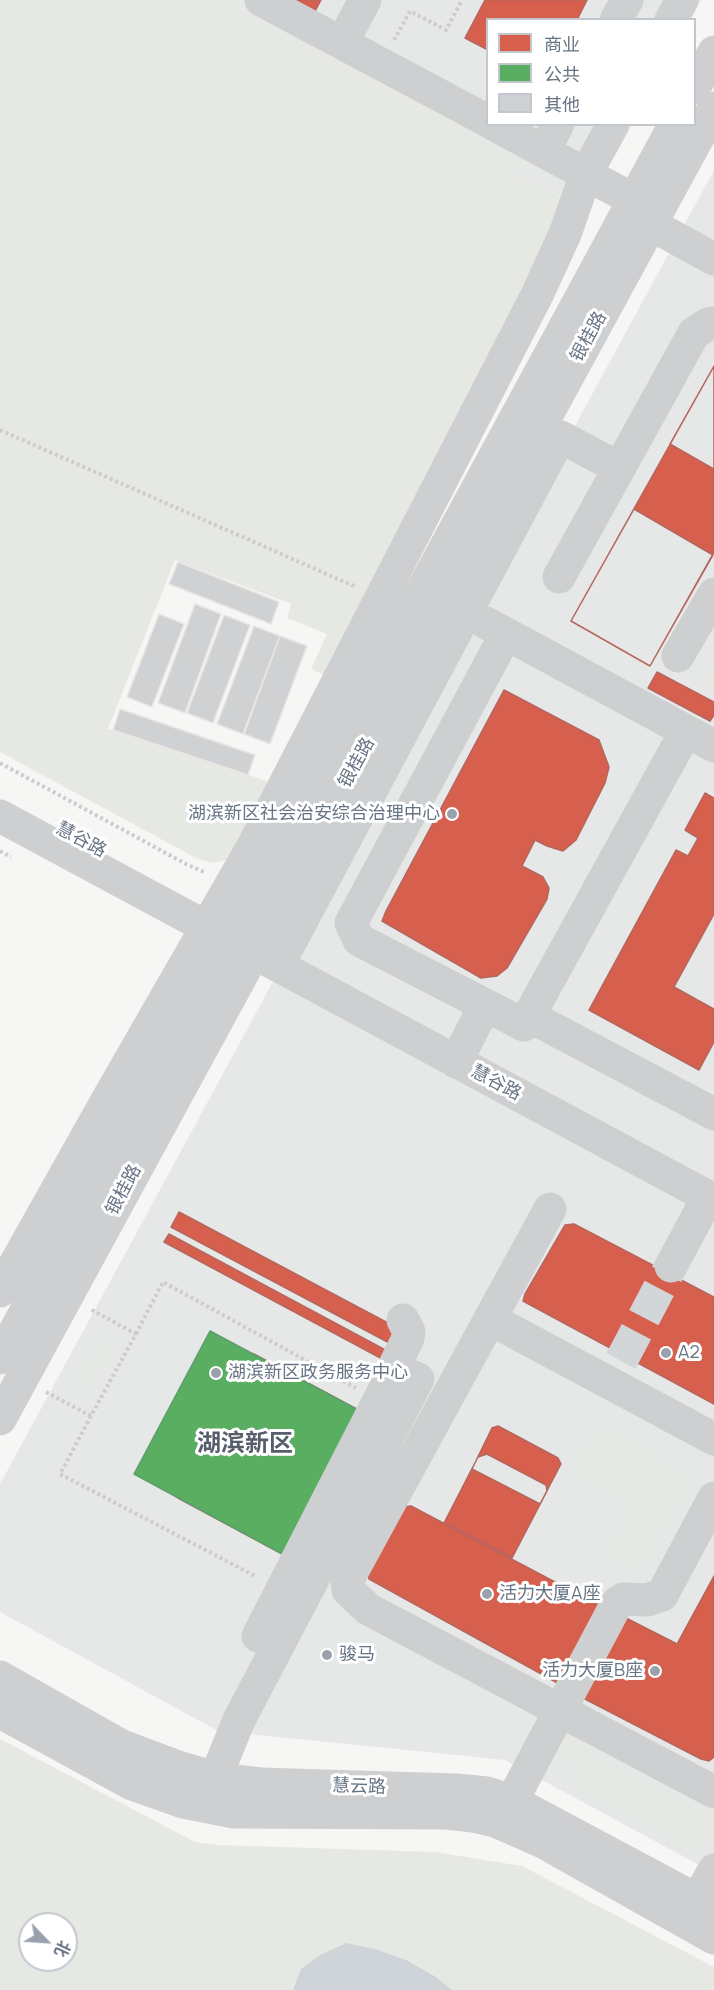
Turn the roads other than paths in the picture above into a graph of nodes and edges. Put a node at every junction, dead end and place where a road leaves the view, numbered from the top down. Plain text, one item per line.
1 (261, 0) edge
2 (365, 0) edge
3 (627, 0) edge
4 (682, 0) edge
5 (617, 18) edge
6 (672, 18) edge
7 (342, 43) junction
8 (714, 52) edge
9 (696, 84) edge
10 (714, 108) edge
11 (486, 120) edge
12 (502, 126) edge
13 (612, 126) edge
14 (674, 126) edge
15 (551, 138) edge
16 (586, 174) junction
17 (651, 220) junction
18 (714, 259) edge
19 (714, 323) edge
20 (561, 437) junction
21 (619, 468) junction
22 (559, 576) dead end
23 (714, 594) edge
24 (456, 607) junction
25 (506, 634) junction
26 (678, 656) dead end
27 (700, 738) edge
28 (0, 796) edge
29 (0, 816) edge
30 (241, 937) junction
31 (485, 1005) junction
32 (529, 1016) junction
33 (456, 1062) junction
34 (714, 1114) edge
35 (711, 1199) edge
36 (550, 1209) dead end
37 (671, 1266) tunnel mouth
38 (0, 1291) edge
39 (403, 1320) dead end
40 (490, 1320) junction
41 (11, 1369) edge
42 (407, 1374) junction
43 (0, 1419) edge
44 (714, 1439) edge
45 (714, 1498) edge
46 (0, 1677) edge
47 (559, 1710) junction
48 (0, 1712) edge
49 (205, 1785) junction
50 (714, 1792) edge
51 (512, 1801) junction
52 (714, 1870) edge
53 (699, 1910) edge
54 (714, 1938) edge

1 - 7 street
2 - 7 street
3 - 5 street
4 - 6 street
7 - 11 street
8 - 9 street
10 - 17 street, 银桂路
12 - 15 street
13 - 16 street
14 - 17 street, 银桂路
15 - 16 street
16 - 17 street
16 - 30 street
17 - 18 street
17 - 20 street
17 - 24 street, 银桂路
17 - 30 street, 银桂路
19 - 21 street
20 - 21 street
20 - 24 street
21 - 22 street
23 - 26 street
24 - 25 street
24 - 30 street
25 - 27 street
25 - 31 street
27 - 32 street
28 - 30 street, 慧谷路
29 - 30 street, 慧谷路
30 - 33 street, 慧谷路
30 - 38 street
30 - 41 street, 银桂路
30 - 41 street, 银桂路
31 - 32 street
31 - 33 street
32 - 34 street
33 - 35 street, 慧谷路
35 - 37 street
36 - 40 street
39 - 42 street
40 - 44 street
40 - 47 street
41 - 43 street, 银桂路
42 - 49 street
42 - 49 street
45 - 47 street
46 - 49 street, 慧云路
47 - 50 street
47 - 51 street
48 - 49 street, 慧云路
49 - 51 street, 慧云路
49 - 53 street, 慧云路
51 - 53 street, 慧云路
52 - 53 street
53 - 54 street, 慧云路

